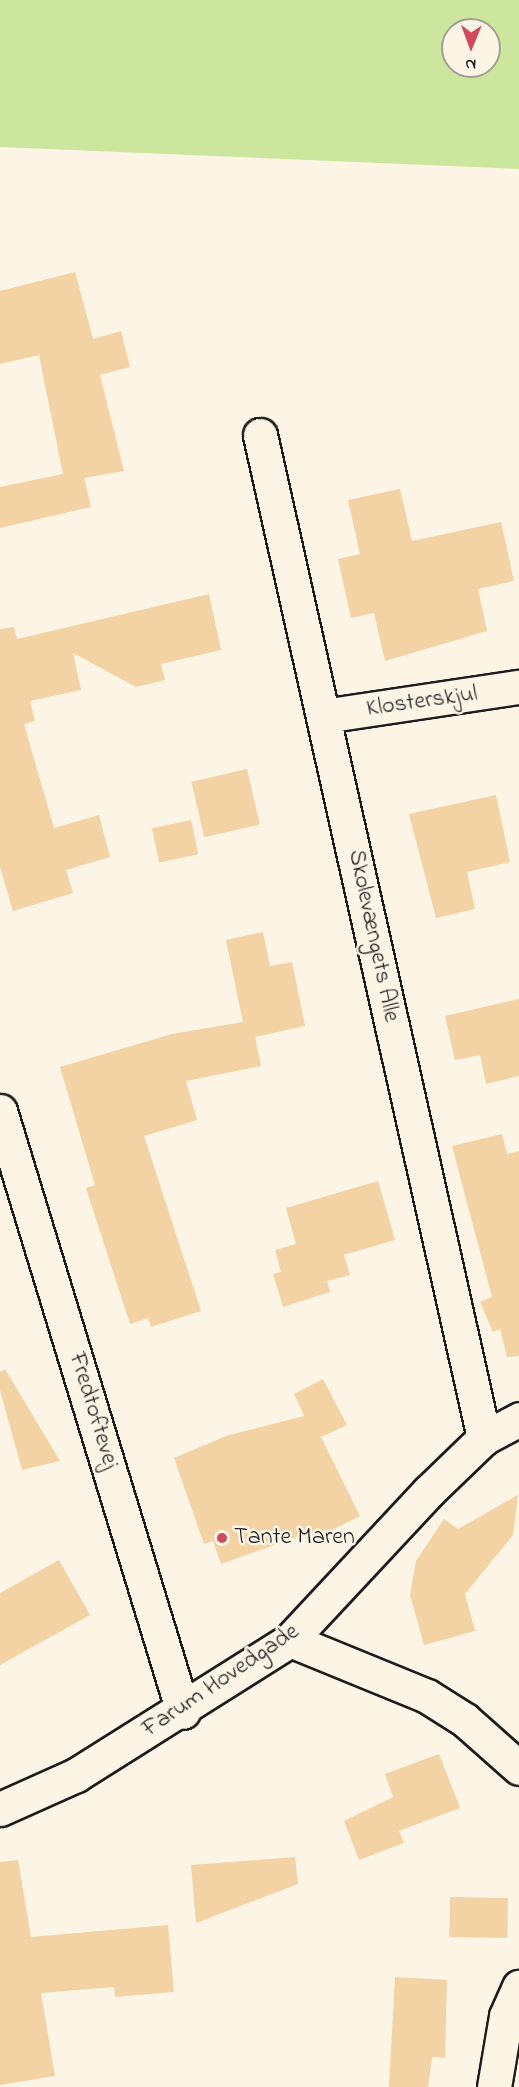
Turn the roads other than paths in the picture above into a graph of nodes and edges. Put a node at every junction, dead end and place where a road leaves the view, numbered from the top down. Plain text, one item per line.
1 (260, 435) dead end
2 (519, 687) edge
3 (324, 716) junction
4 (0, 1111) edge
5 (519, 1419) edge
6 (484, 1438) junction
7 (290, 1640) junction
8 (183, 1712) junction
9 (519, 1768) edge
10 (0, 1809) edge
11 (519, 1988) edge
12 (494, 2087) edge

1 - 3 street, Skolevængets Alle
2 - 3 street, Klosterskjul
3 - 6 street, Skolevængets Alle
4 - 8 street, Fredtoftevej
5 - 6 street, Farum Hovedgade
6 - 7 street, Farum Hovedgade
7 - 8 street, Farum Hovedgade
7 - 9 street
8 - 10 street, Farum Hovedgade
11 - 12 street

